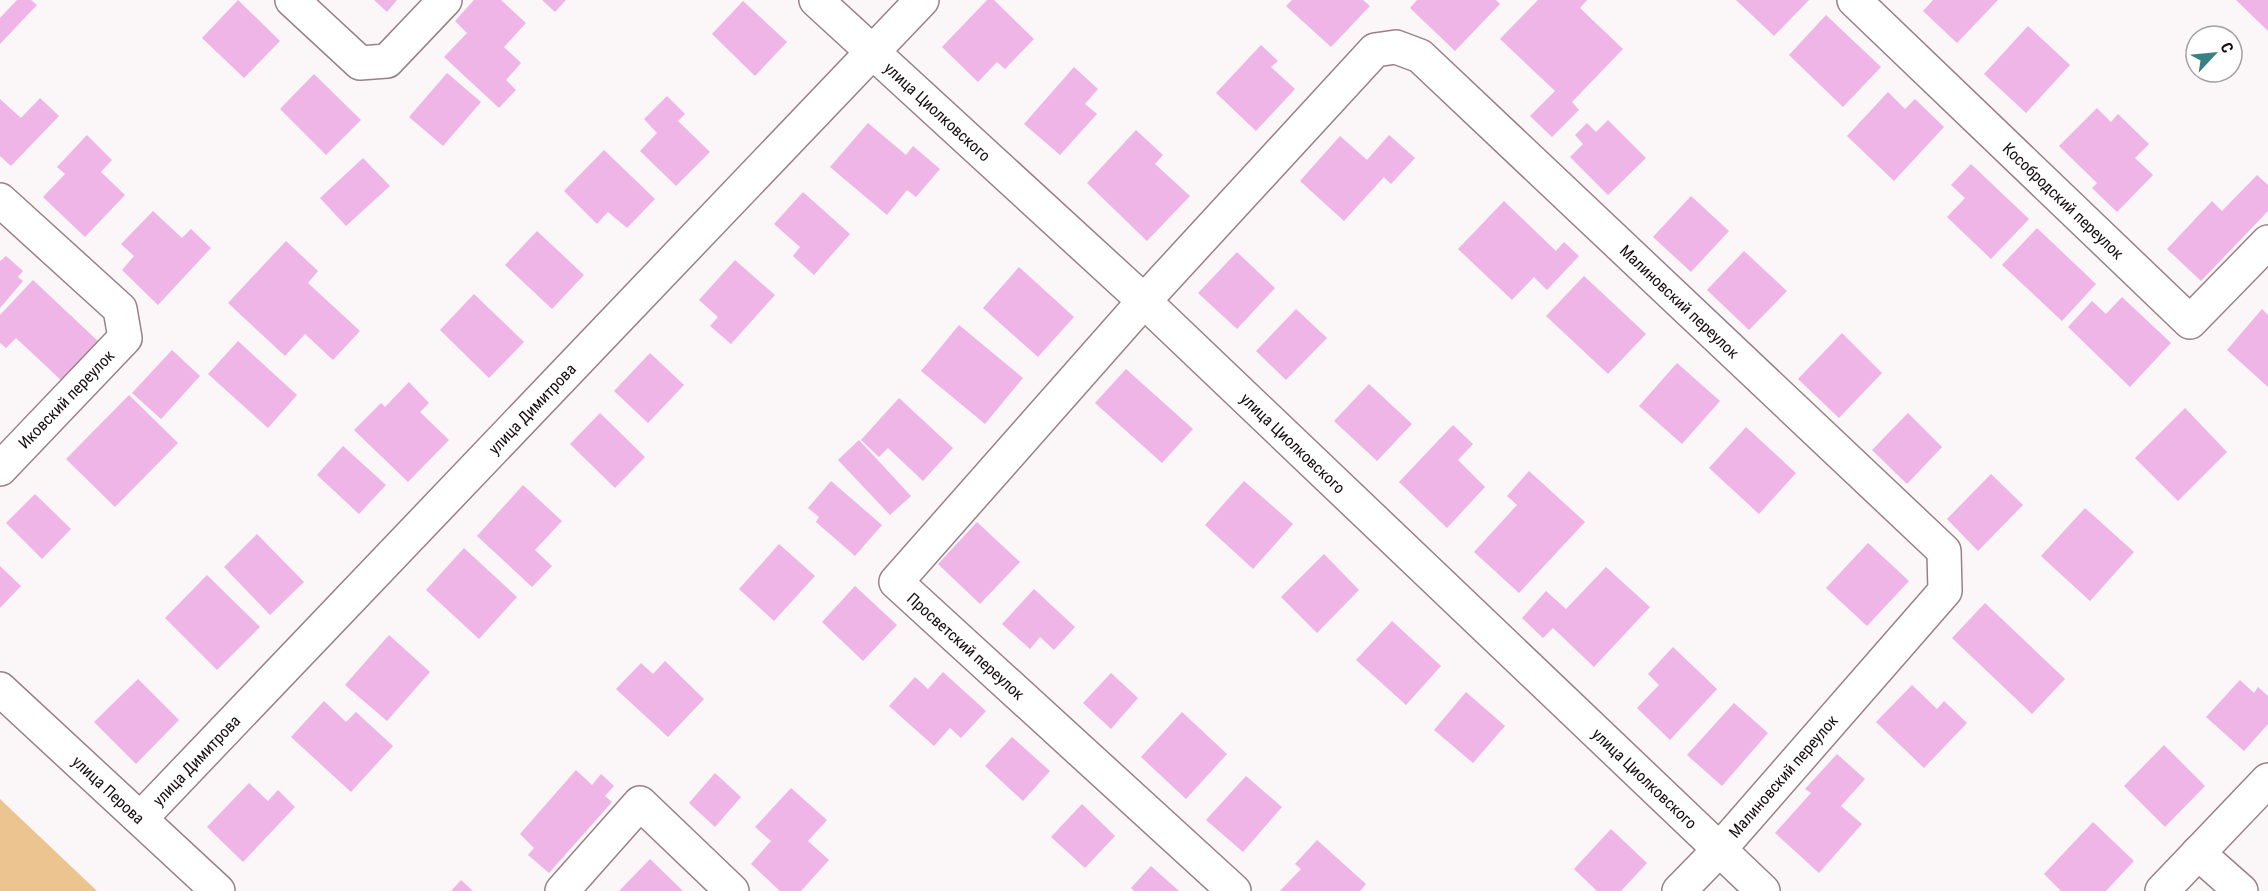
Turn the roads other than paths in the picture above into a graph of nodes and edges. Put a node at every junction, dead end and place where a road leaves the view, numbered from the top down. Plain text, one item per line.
1 (292, 0) edge
2 (445, 0) edge
3 (816, 0) edge
4 (922, 0) edge
5 (1854, 0) edge
6 (872, 53) junction
7 (0, 200) edge
8 (2268, 242) edge
9 (1144, 301) junction
10 (0, 469) edge
11 (0, 689) edge
12 (2268, 780) edge
13 (141, 818) junction
14 (1719, 850) junction
15 (2198, 853) junction
16 (218, 891) edge
17 (562, 891) edge
18 (732, 891) edge
19 (1234, 891) edge
20 (1679, 891) edge
21 (1763, 891) edge
22 (2162, 891) edge
23 (2241, 891) edge

1 - 2 street
3 - 6 street, улица Циолковского
4 - 6 street, улица Димитрова
5 - 8 street, Кособродский переулок
6 - 9 street, улица Циолковского
6 - 13 street, улица Димитрова
7 - 10 street, Иковский переулок
9 - 14 street, улица Циолковского
9 - 14 street, Малиновский переулок
9 - 19 street, Просветский переулок
11 - 13 street, улица Перова
12 - 15 street
13 - 16 street, улица Перова
14 - 20 street
14 - 21 street, улица Циолковского
15 - 22 street
15 - 23 street
17 - 18 street

